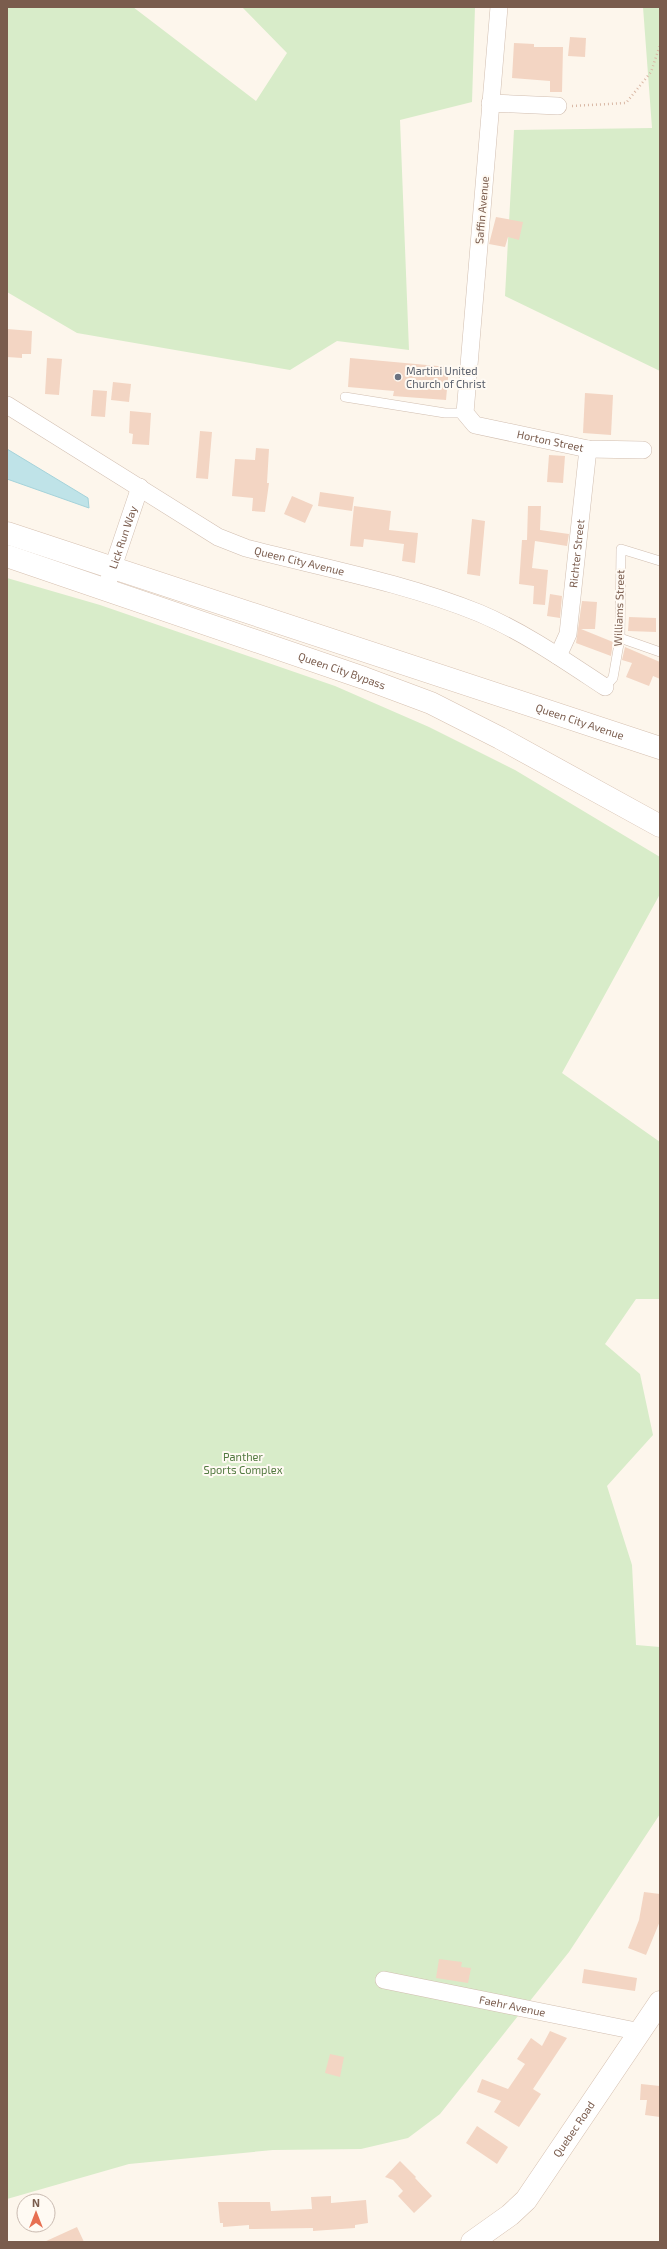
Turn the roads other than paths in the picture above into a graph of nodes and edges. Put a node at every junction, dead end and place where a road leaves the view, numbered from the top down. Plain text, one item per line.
1 (499, 7) edge
2 (490, 103) junction
3 (558, 106) road end
4 (345, 397) dead end
5 (7, 405) edge
6 (465, 413) junction
7 (588, 449) junction
8 (643, 450) dead end
9 (140, 486) junction
10 (7, 533) edge
11 (7, 556) edge
12 (660, 561) edge
13 (113, 568) junction
14 (106, 589) junction
15 (620, 638) junction
16 (660, 652) edge
17 (558, 656) junction
18 (605, 687) joint
19 (660, 748) edge
20 (660, 826) edge
21 (384, 1980) dead end
22 (660, 2002) edge
23 (641, 2032) junction
24 (472, 2242) edge

1 - 2 street, Saffin Avenue
2 - 3 street
2 - 6 street, Saffin Avenue
4 - 6 lane
5 - 9 street, Queen City Avenue
6 - 7 street, Horton Street
7 - 8 street, Horton Street
7 - 17 street, Richter Street
9 - 13 street, Lick Run Way
9 - 17 street, Queen City Avenue
10 - 13 main road
11 - 14 main road, Queen City Bypass
12 - 15 lane, Williams Street
13 - 14 street, Lick Run Way
13 - 19 main road, Queen City Avenue
14 - 20 main road, Queen City Bypass
15 - 16 lane
15 - 18 lane, Williams Street
17 - 18 street, Queen City Avenue
21 - 23 street, Faehr Avenue
22 - 23 main road, Quebec Road
23 - 24 main road, Quebec Road

